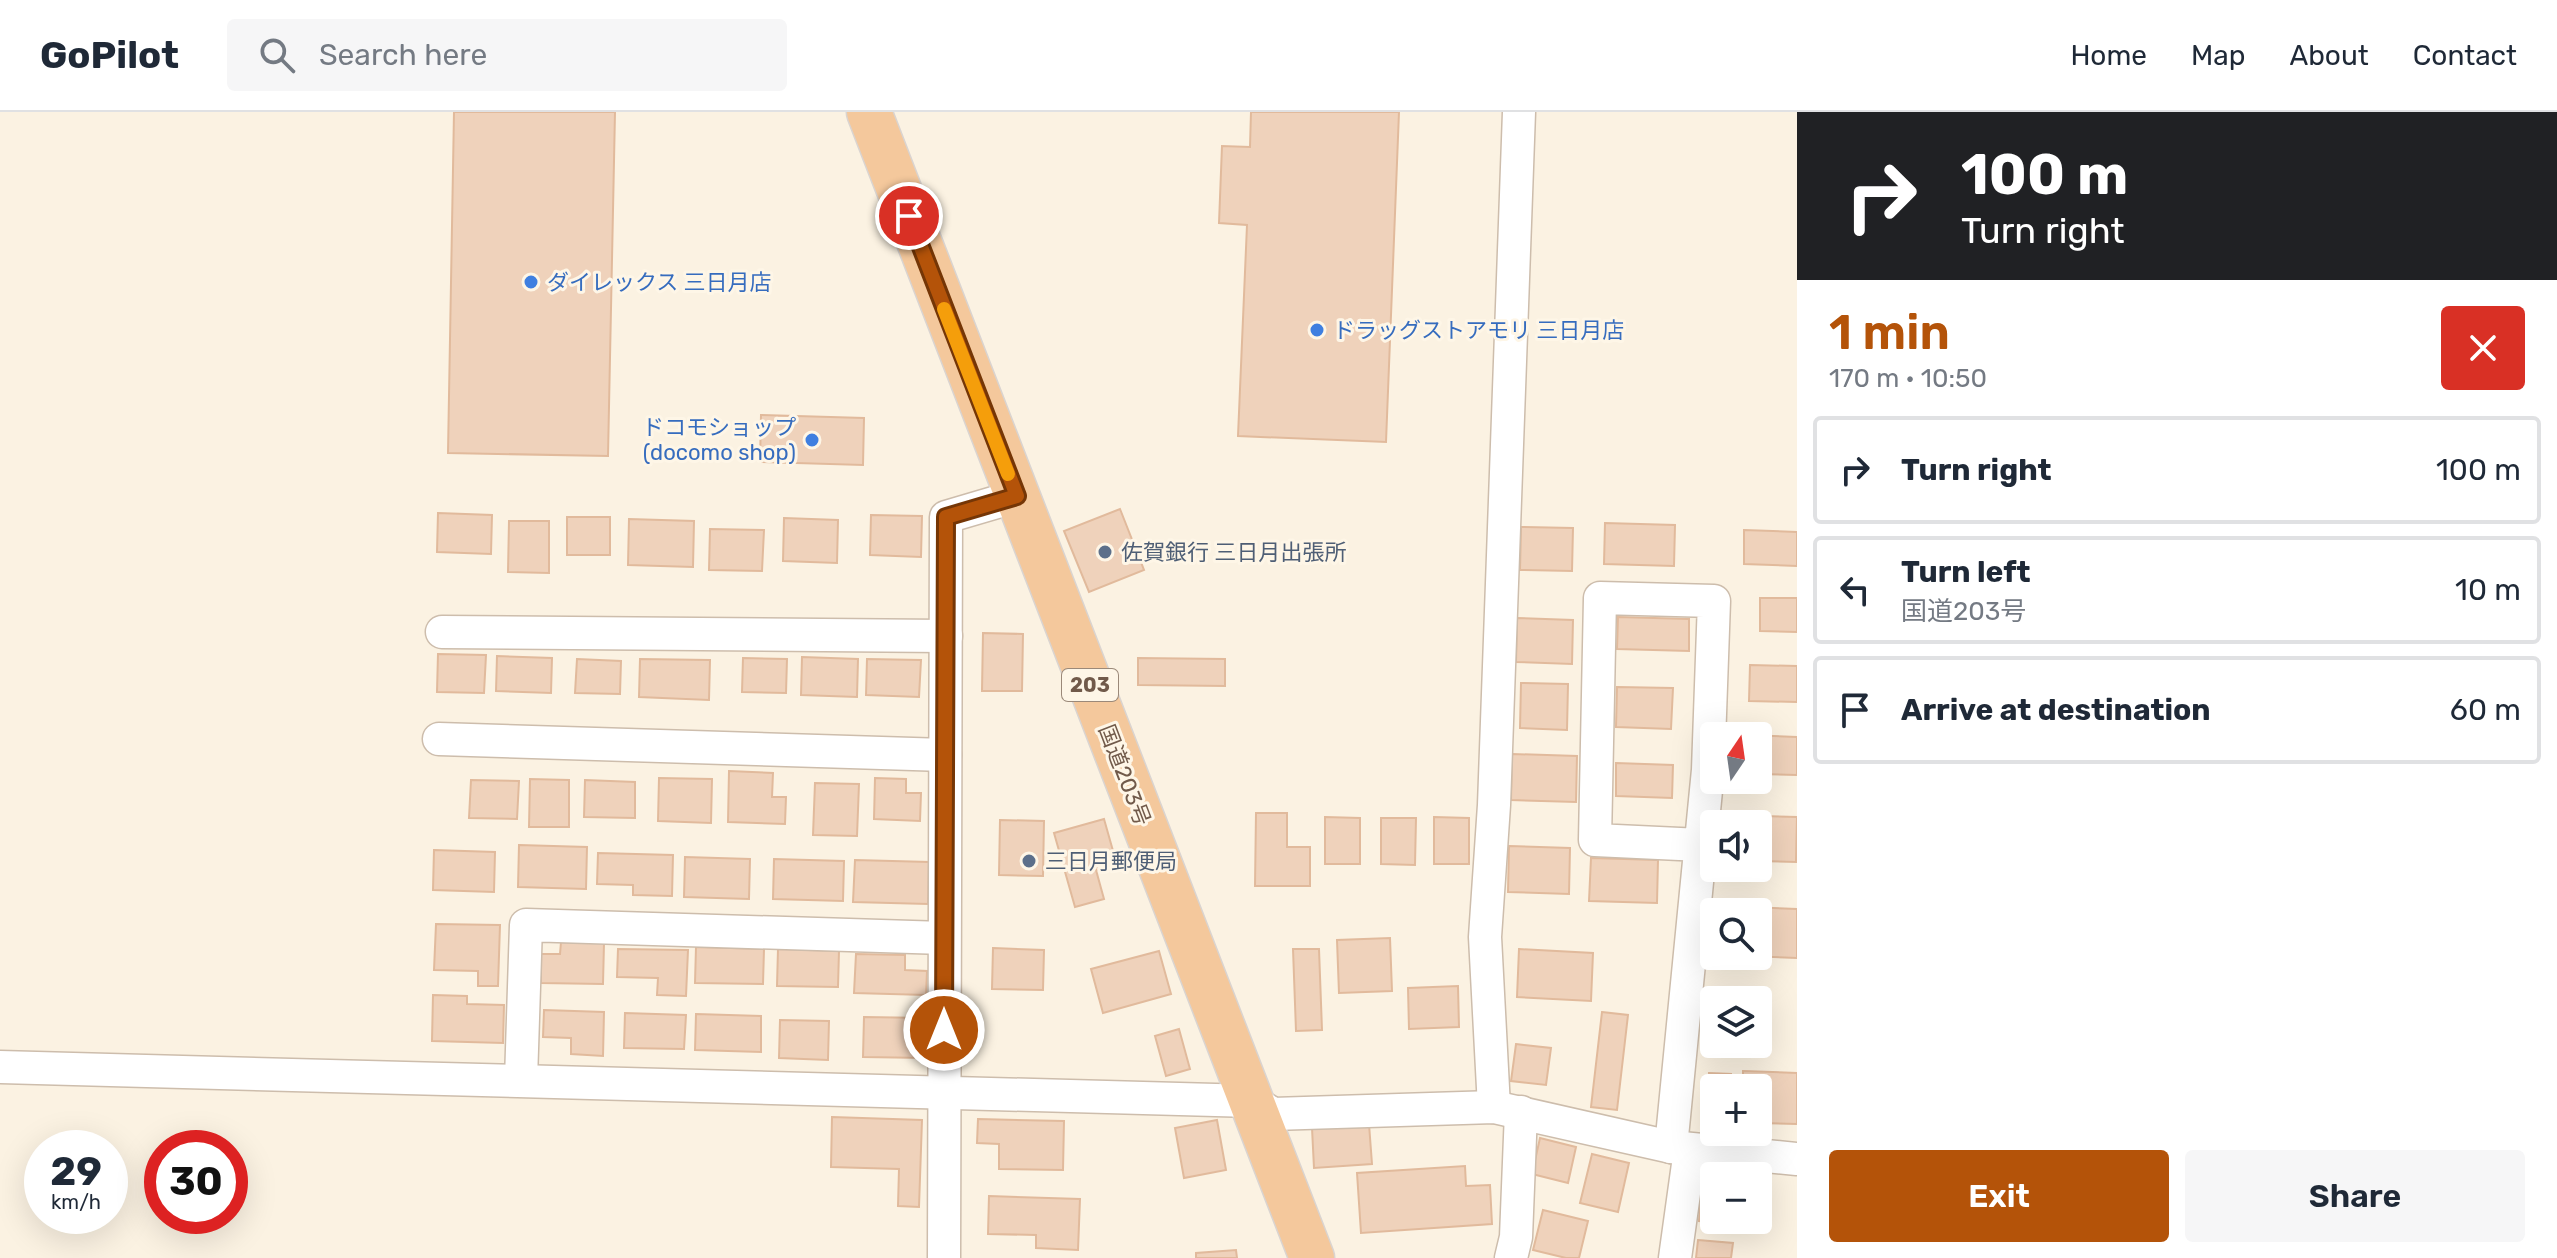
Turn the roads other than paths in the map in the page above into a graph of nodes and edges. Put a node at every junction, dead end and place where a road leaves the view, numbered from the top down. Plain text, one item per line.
1 (869, 112) edge
2 (1519, 112) edge
3 (1017, 496) junction
4 (442, 632) dead end
5 (946, 636) junction
6 (439, 739) dead end
7 (945, 755) junction
8 (1701, 845) joint
9 (1700, 859) edge
10 (944, 938) junction
11 (0, 1067) edge
12 (521, 1080) junction
13 (943, 1091) junction
14 (1252, 1101) junction
15 (1508, 1110) junction
16 (1680, 1148) junction
17 (1797, 1159) edge
18 (944, 1258) edge
19 (1312, 1258) edge
20 (1511, 1258) edge
21 (1675, 1258) edge

1 - 3 highway, 国道203号 / 203
2 - 15 street
3 - 5 street
3 - 14 highway, 国道203号 / 203
4 - 5 street
5 - 7 street
6 - 7 street
7 - 10 street
8 - 8 street
9 - 16 street
10 - 12 street
10 - 13 street
11 - 12 street
12 - 13 street
13 - 14 street
13 - 18 street
14 - 15 street
14 - 19 highway, 国道203号 / 203
15 - 16 street
15 - 20 street
16 - 17 street
16 - 21 street

